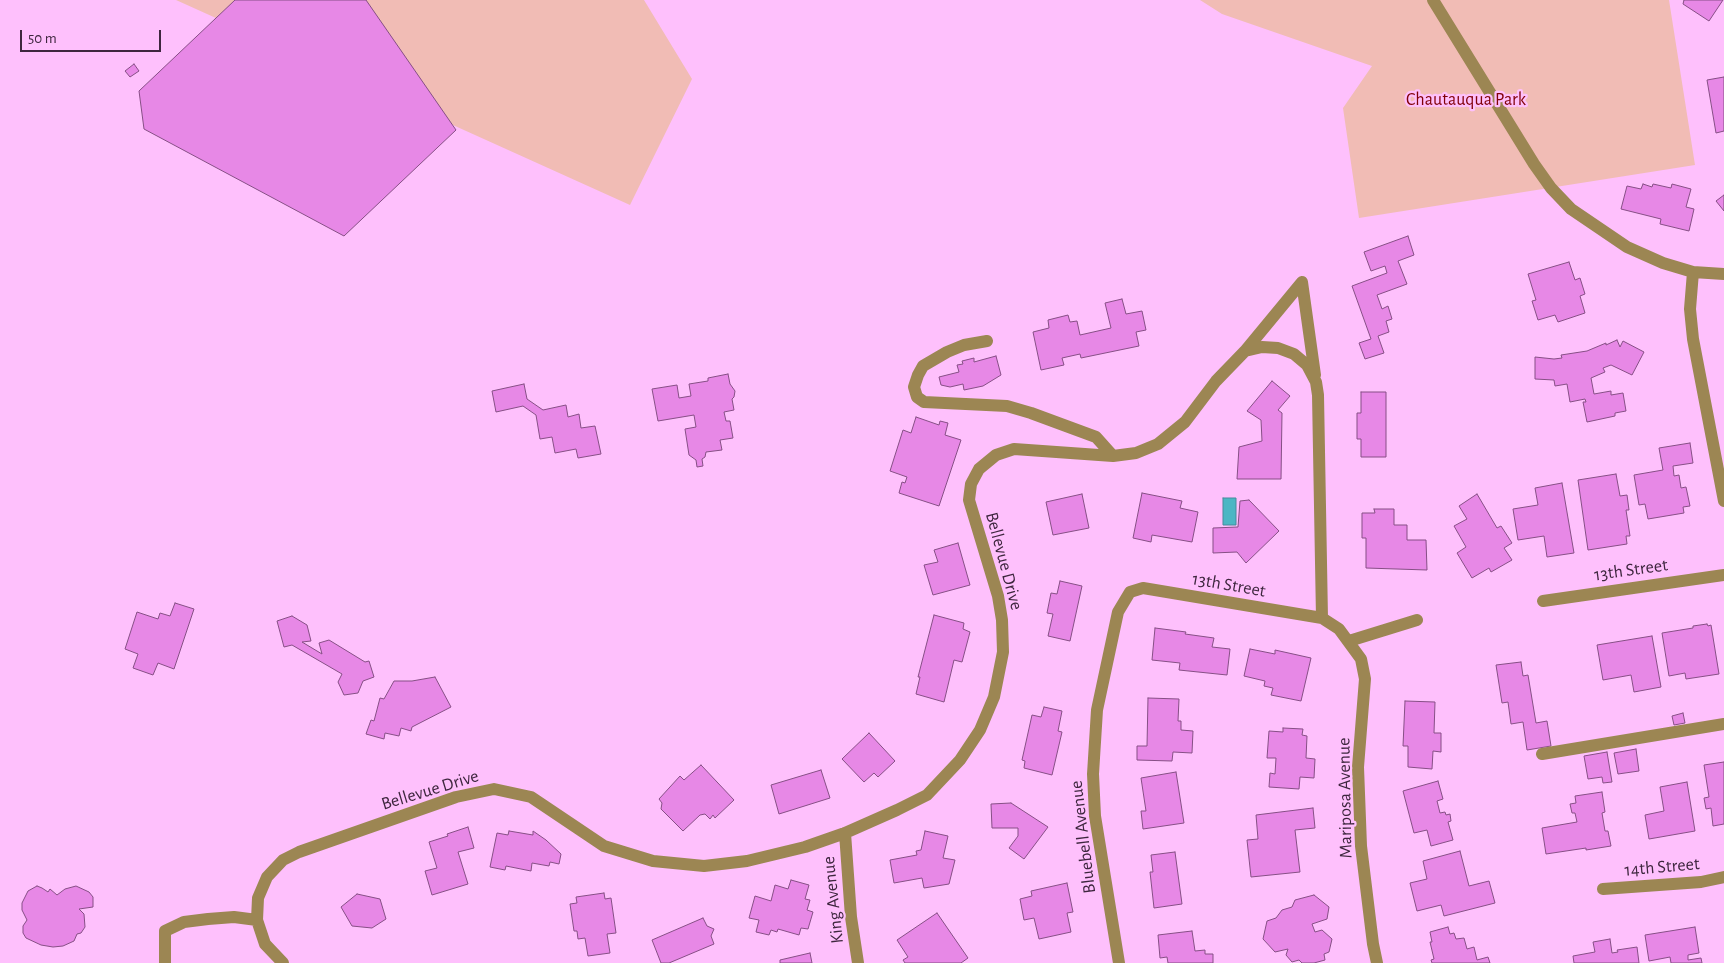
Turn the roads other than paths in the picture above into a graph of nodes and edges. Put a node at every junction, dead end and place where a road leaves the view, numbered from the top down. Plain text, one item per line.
1 (1433, 0) edge
2 (1693, 272) junction
3 (1724, 274) edge
4 (987, 341) dead end
5 (1245, 351) junction
6 (1316, 382) junction
7 (1113, 456) junction
8 (1724, 501) edge
9 (1724, 575) edge
10 (1130, 592) joint
11 (1543, 601) dead end
12 (1322, 618) junction
13 (1417, 620) dead end
14 (1349, 641) junction
15 (1724, 724) edge
16 (1542, 754) dead end
17 (845, 833) junction
18 (1724, 878) edge
19 (1603, 889) dead end
20 (256, 920) junction
21 (165, 963) edge
22 (283, 963) edge
23 (858, 963) edge
24 (1119, 963) edge
25 (1377, 963) edge

1 - 2 street
2 - 3 street
2 - 8 street
4 - 7 street
5 - 6 street
5 - 6 street, Bellevue Drive
5 - 7 street, Bellevue Drive
6 - 12 street
7 - 17 street, Bellevue Drive
9 - 11 street, 13th Street
10 - 12 street, 13th Street
10 - 24 street, Bluebell Avenue
12 - 14 street, Mariposa Avenue
13 - 14 street
14 - 25 street, Mariposa Avenue
15 - 16 street
17 - 20 street, Bellevue Drive
17 - 23 street, King Avenue
18 - 19 street, 14th Street
20 - 21 street
20 - 22 street

